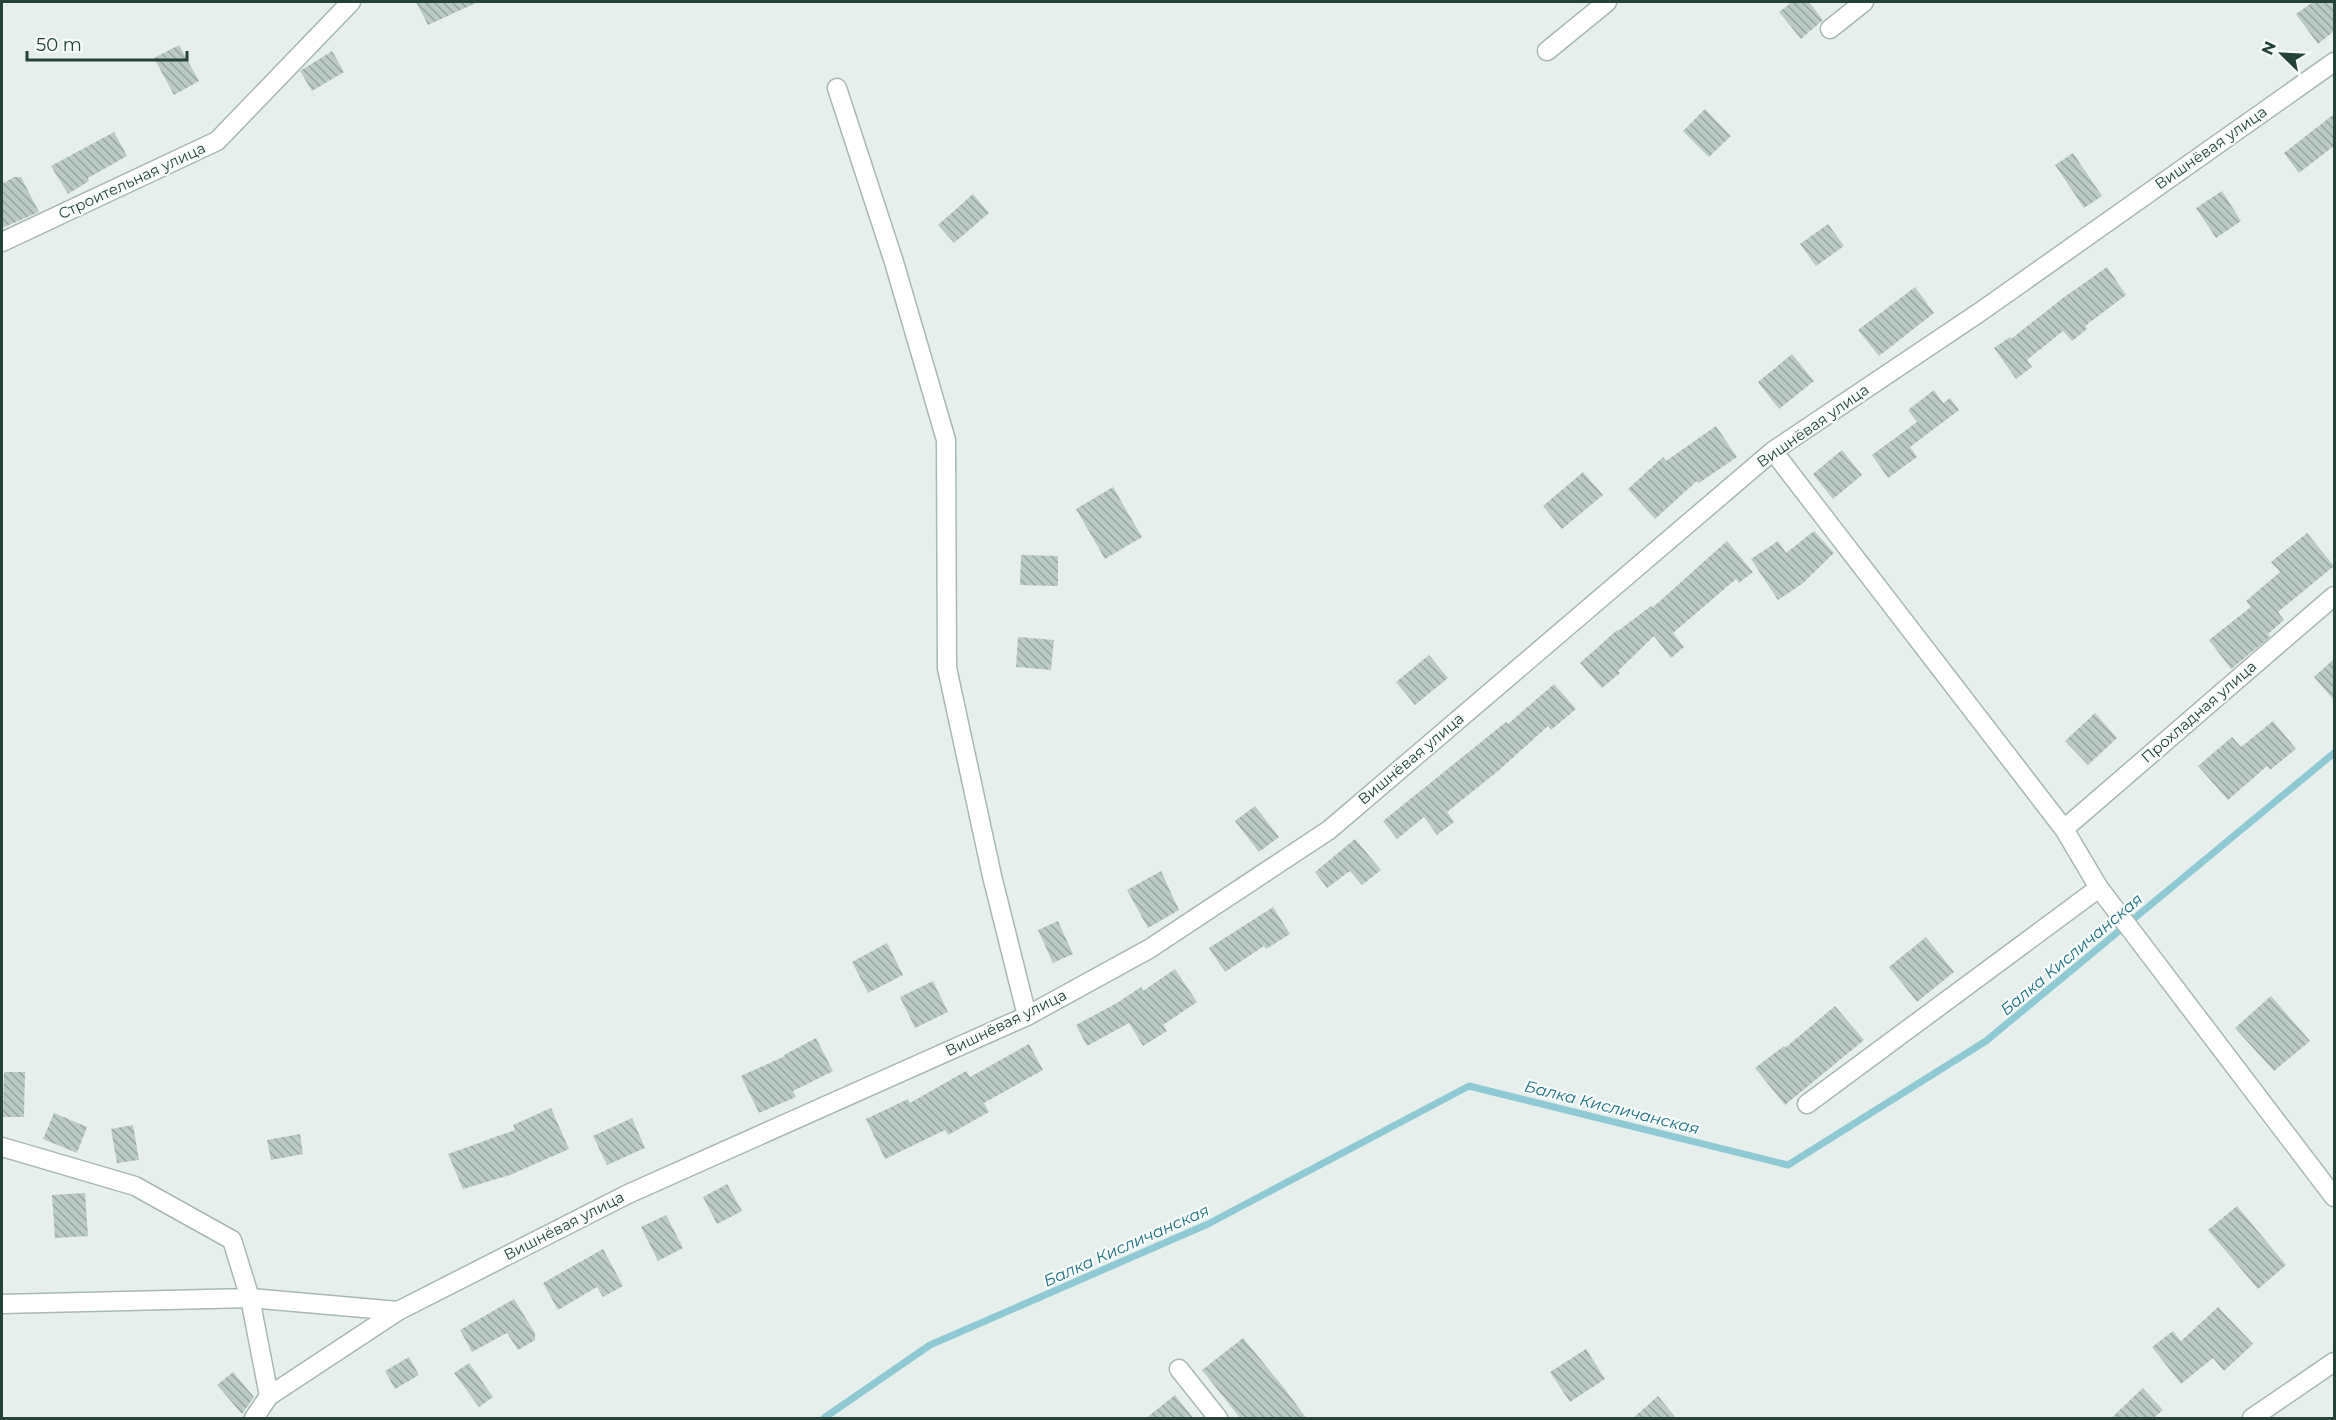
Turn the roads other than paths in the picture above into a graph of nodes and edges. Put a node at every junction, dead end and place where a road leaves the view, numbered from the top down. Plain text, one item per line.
1 (351, 2) edge
2 (1607, 2) edge
3 (1864, 2) edge
4 (1830, 29) dead end
5 (1547, 51) dead end
6 (2334, 62) edge
7 (837, 88) dead end
8 (2, 242) edge
9 (1773, 451) junction
10 (2334, 596) edge
11 (2064, 829) junction
12 (2098, 888) junction
13 (1027, 1016) junction
14 (1807, 1104) dead end
15 (2, 1147) edge
16 (2334, 1197) edge
17 (249, 1298) junction
18 (2, 1304) edge
19 (398, 1311) junction
20 (2334, 1362) edge
21 (1179, 1369) dead end
22 (269, 1396) junction
23 (254, 1419) edge
24 (1218, 1419) edge
25 (2252, 1419) edge

1 - 8 street, Строительная улица
2 - 5 street
3 - 4 street
6 - 9 street, Вишнёвая улица
7 - 13 street
9 - 11 street
9 - 13 street, Вишнёвая улица
10 - 11 street, Прохладная улица
11 - 12 street
12 - 14 street
12 - 16 street
13 - 19 street, Вишнёвая улица
15 - 17 street
17 - 18 street
17 - 19 street
17 - 22 street
19 - 22 street, Вишнёвая улица
20 - 25 street
21 - 24 street
22 - 23 street, Вишнёвая улица

